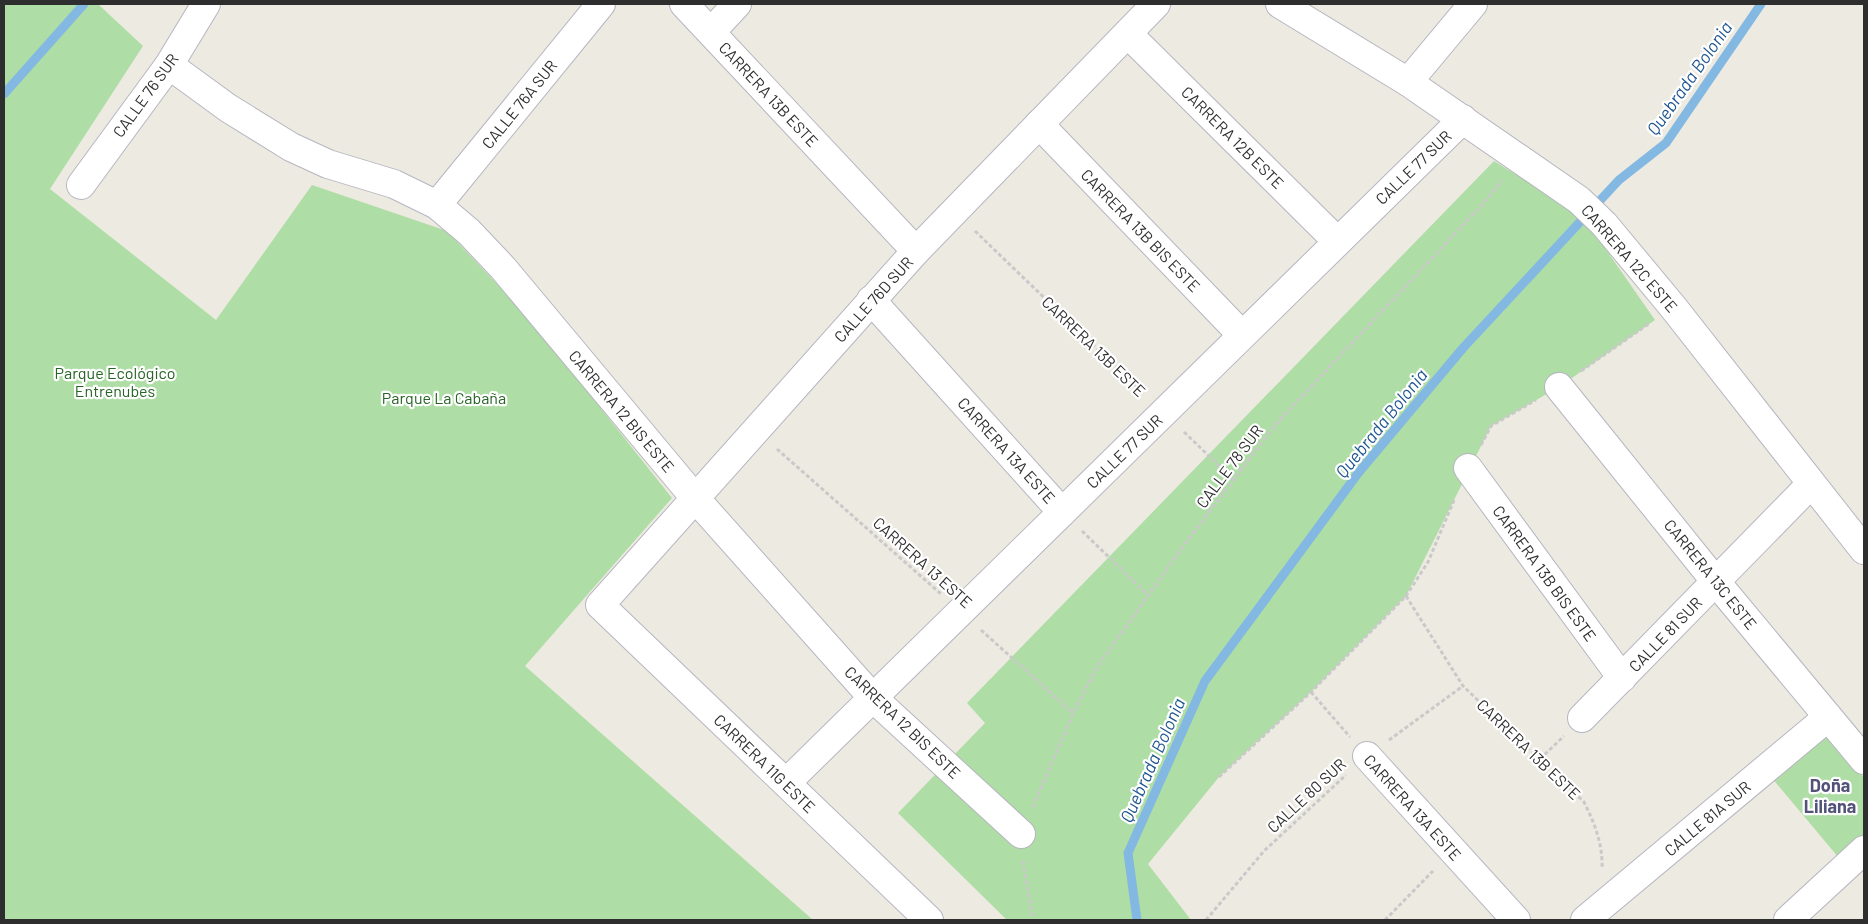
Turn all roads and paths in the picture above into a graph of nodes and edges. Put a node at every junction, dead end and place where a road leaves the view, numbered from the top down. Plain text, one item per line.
1 (206, 4) edge
2 (601, 4) edge
3 (684, 4) edge
4 (736, 4) edge
5 (1156, 4) edge
6 (1280, 4) edge
7 (1474, 4) edge
8 (711, 32) junction
9 (1128, 34) junction
10 (168, 65) junction
11 (1408, 82) junction
12 (1462, 118) junction
13 (1039, 124) junction
14 (1520, 158) junction
15 (80, 185) dead end
16 (437, 205) junction
17 (955, 211) junction
18 (1338, 241) junction
19 (916, 251) junction
20 (871, 300) junction
21 (1673, 307) junction
22 (1242, 335) junction
23 (1559, 387) junction
24 (1163, 412) junction
25 (756, 430) junction
26 (1468, 468) junction
27 (1234, 480) junction
28 (1811, 484) junction
29 (695, 498) junction
30 (1062, 512) junction
31 (1864, 550) edge
32 (1716, 582) junction
33 (1148, 595) junction
34 (1406, 596) junction
35 (600, 605) joint
36 (961, 612) junction
37 (1622, 678) junction
38 (1463, 686) junction
39 (1311, 692) junction
40 (873, 698) junction
41 (1073, 713) junction
42 (1828, 717) junction
43 (1582, 718) dead end
44 (1367, 756) junction
45 (1864, 760) edge
46 (1219, 777) dead end
47 (786, 783) junction
48 (1021, 834) junction
49 (1864, 850) edge
50 (1452, 851) junction
51 (1600, 876) dead end
52 (929, 920) edge
53 (1033, 920) edge
54 (1206, 920) edge
55 (1384, 920) edge
56 (1516, 920) edge
57 (1585, 920) edge
58 (1788, 920) edge

1 - 10 street, CALLE 76 SUR
2 - 16 street, CALLE 76A SUR
3 - 8 street, CARRERA 13B ESTE
4 - 8 street
5 - 9 street, CALLE 76D SUR
6 - 11 street, CARRERA 12C ESTE
7 - 11 street
8 - 19 street, CARRERA 13B ESTE
9 - 13 street, CALLE 76D SUR
9 - 18 street, CARRERA 12B ESTE
10 - 15 street, CALLE 76 SUR
10 - 16 street, CARRERA 12 BIS ESTE
11 - 12 street, CARRERA 12C ESTE
12 - 14 street, CARRERA 12C ESTE
12 - 18 street, CALLE 77 SUR
13 - 17 street, CALLE 76D SUR
13 - 22 street, CARRERA 13B BIS ESTE
14 - 21 street, CARRERA 12C ESTE
14 - 27 path, CALLE 78 SUR
16 - 29 street, CARRERA 12 BIS ESTE
17 - 19 street, CALLE 76D SUR
17 - 24 path, CARRERA 13B ESTE
18 - 22 street, CALLE 77 SUR
19 - 20 street, CALLE 76D SUR
20 - 25 street, CALLE 76D SUR
20 - 30 street, CARRERA 13A ESTE
21 - 23 path
21 - 28 street, CARRERA 12C ESTE
22 - 24 street, CALLE 77 SUR
23 - 26 path
23 - 32 street, CARRERA 13C ESTE
24 - 27 path, CARRERA 13B ESTE
24 - 30 street, CALLE 77 SUR
25 - 29 street, CALLE 76D SUR
25 - 36 path, CARRERA 13 ESTE
26 - 34 path
26 - 37 street, CARRERA 13B BIS ESTE
27 - 33 path, CALLE 78 SUR
28 - 31 street, CARRERA 12C ESTE
28 - 32 street, CALLE 81 SUR
29 - 35 street, CALLE 76D SUR
29 - 40 street, CARRERA 12 BIS ESTE
30 - 33 path, CARRERA 13A ESTE
30 - 36 street, CALLE 77 SUR
32 - 37 street, CALLE 81 SUR
32 - 42 street, CARRERA 13C ESTE
33 - 41 path, CALLE 78 SUR
34 - 38 path, CARRERA 13B ESTE
34 - 39 path
35 - 47 street, CARRERA 11G ESTE
36 - 40 street, CALLE 77 SUR
36 - 41 path, CARRERA 13 ESTE
37 - 43 street, CALLE 81 SUR
38 - 44 path, CALLE 80 SUR
38 - 51 path, CARRERA 13B ESTE
39 - 44 path, CARRERA 13A ESTE
39 - 46 path
40 - 47 street, CALLE 77 SUR
40 - 48 street, CARRERA 12 BIS ESTE
41 - 48 path, CALLE 78 SUR
42 - 45 street, CARRERA 13C ESTE
42 - 57 street, CALLE 81A SUR
44 - 50 street, CARRERA 13A ESTE
44 - 54 path, CALLE 80 SUR
47 - 52 street, CARRERA 11G ESTE
48 - 53 path
49 - 58 street
50 - 55 path
50 - 56 street, CARRERA 13A ESTE

